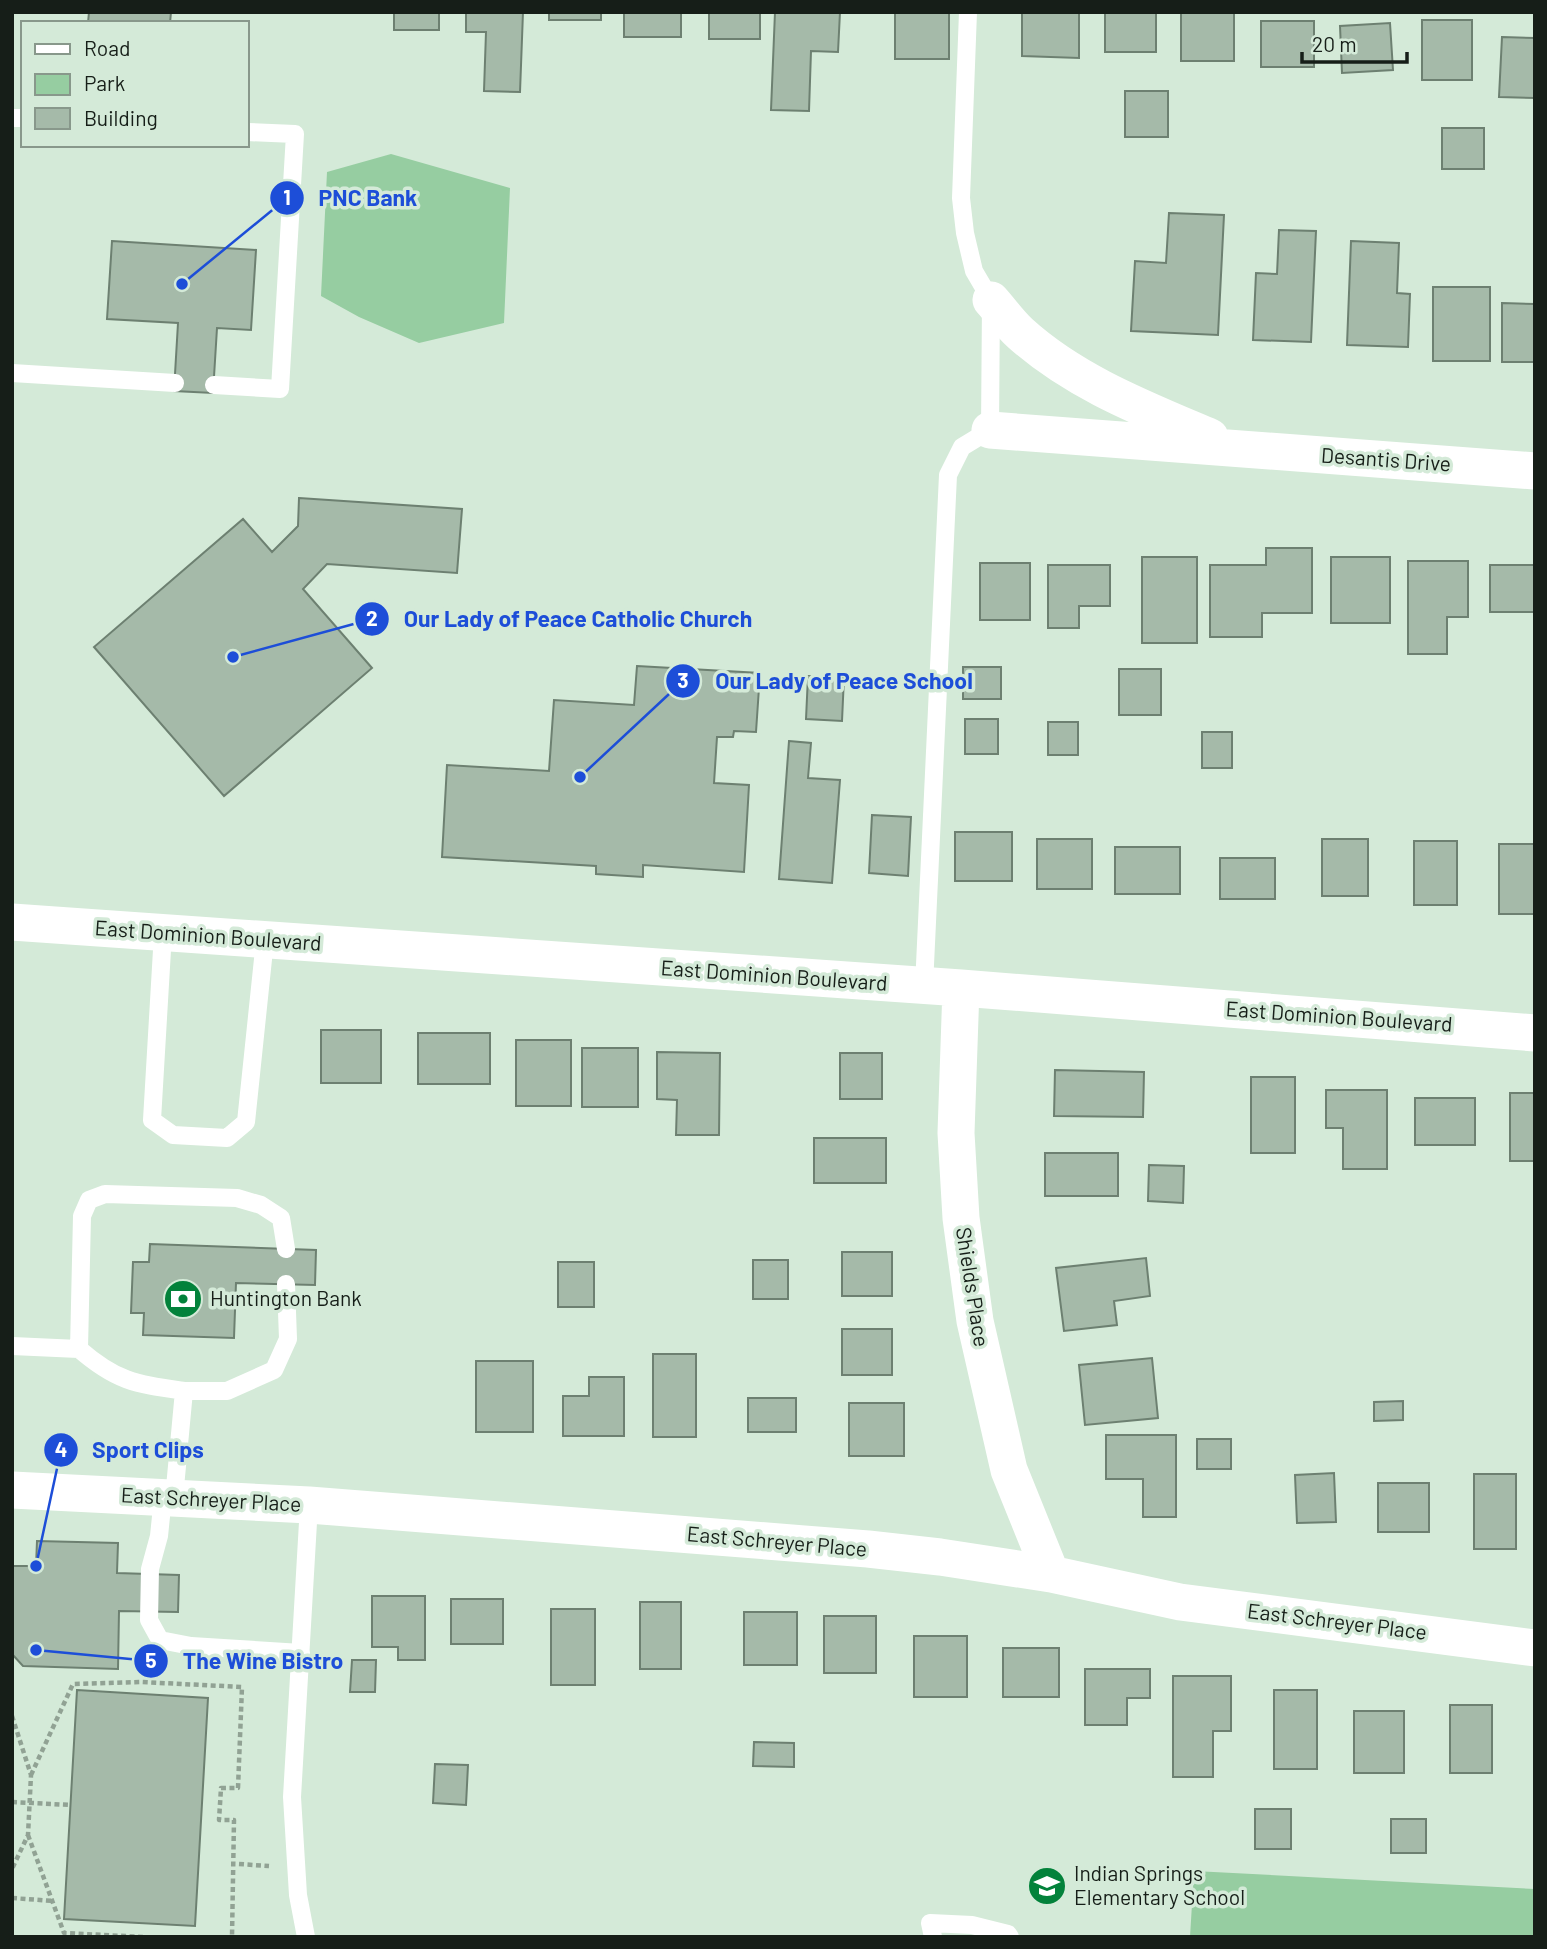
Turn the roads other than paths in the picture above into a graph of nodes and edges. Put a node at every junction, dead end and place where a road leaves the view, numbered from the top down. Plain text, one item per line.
1 (968, 12) edge
2 (248, 132) edge
3 (992, 300) junction
4 (12, 373) edge
5 (174, 383) dead end
6 (214, 385) dead end
7 (990, 430) junction
8 (1237, 448) junction
9 (1535, 471) edge
10 (12, 922) edge
11 (163, 933) junction
12 (265, 940) junction
13 (924, 986) junction
14 (961, 988) junction
15 (1535, 1033) edge
16 (286, 1249) dead end
17 (286, 1284) dead end
18 (12, 1346) edge
19 (79, 1349) junction
20 (184, 1391) junction
21 (12, 1490) edge
22 (169, 1497) junction
23 (309, 1505) junction
24 (1051, 1574) junction
25 (1535, 1648) edge
26 (301, 1653) junction
27 (306, 1937) edge
28 (933, 1937) edge
29 (1010, 1937) edge

1 - 3 lane
2 - 6 lane
3 - 7 lane
3 - 8 street, Desantis Drive
4 - 5 lane
7 - 8 street, Desantis Drive
7 - 13 lane
8 - 9 street, Desantis Drive
10 - 11 street, East Dominion Boulevard
11 - 12 street, East Dominion Boulevard
11 - 12 lane
12 - 13 street, East Dominion Boulevard
13 - 14 street, East Dominion Boulevard
14 - 15 street, East Dominion Boulevard
14 - 24 street, Shields Place
16 - 19 lane
17 - 20 lane
18 - 19 lane
19 - 20 lane
20 - 22 lane
21 - 22 street, East Schreyer Place
22 - 23 street, East Schreyer Place
22 - 26 lane
23 - 24 street, East Schreyer Place
23 - 26 lane
24 - 25 street, East Schreyer Place
26 - 27 lane
28 - 29 lane

